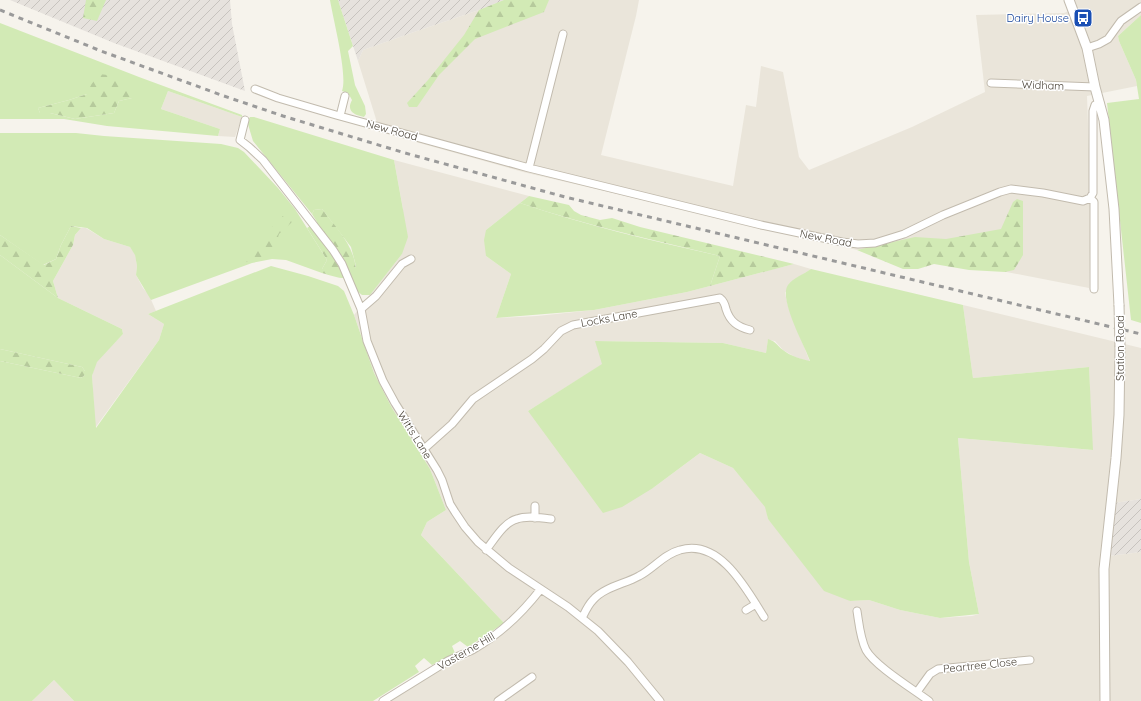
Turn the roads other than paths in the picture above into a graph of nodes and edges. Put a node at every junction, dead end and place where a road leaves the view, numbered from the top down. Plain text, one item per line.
1 (1069, 0) edge
2 (1141, 7) edge
3 (563, 34) dead end
4 (1087, 48) junction
5 (991, 84) dead end
6 (1095, 87) junction
7 (255, 89) dead end
8 (345, 96) dead end
9 (1100, 103) junction
10 (340, 116) junction
11 (245, 120) dead end
12 (529, 168) junction
13 (1090, 198) junction
14 (411, 259) dead end
15 (1094, 289) dead end
16 (361, 309) junction
17 (750, 330) dead end
18 (424, 449) junction
19 (535, 506) dead end
20 (535, 518) junction
21 (552, 519) dead end
22 (486, 550) junction
23 (540, 590) junction
24 (756, 604) junction
25 (746, 610) dead end
26 (857, 610) dead end
27 (582, 618) junction
28 (764, 618) dead end
29 (1030, 660) dead end
30 (532, 676) dead end
31 (918, 692) junction
32 (383, 701) edge
33 (498, 701) edge
34 (660, 701) edge
35 (929, 701) edge
36 (1105, 701) edge

1 - 4 street, Station Road
2 - 4 street
3 - 12 street
4 - 6 street, Station Road
5 - 6 street, Widham
6 - 9 street, Station Road
7 - 10 street, New Road
8 - 10 street
9 - 13 street
9 - 36 street, Station Road, bridge
10 - 12 street, New Road
11 - 16 street, Witts Lane
12 - 13 street, New Road
13 - 15 street
14 - 16 street
16 - 18 street, Witts Lane
17 - 18 street, Locks Lane
18 - 22 street, Witts Lane
19 - 20 street
20 - 21 street
20 - 22 street
22 - 23 street, Witts Lane
23 - 27 street, Witts Lane
23 - 32 street, Vasterne Hill
24 - 25 street
24 - 27 street
24 - 28 street
26 - 31 street
27 - 34 street, Witts Lane
29 - 31 street, Peartree Close
30 - 33 street
31 - 35 street

